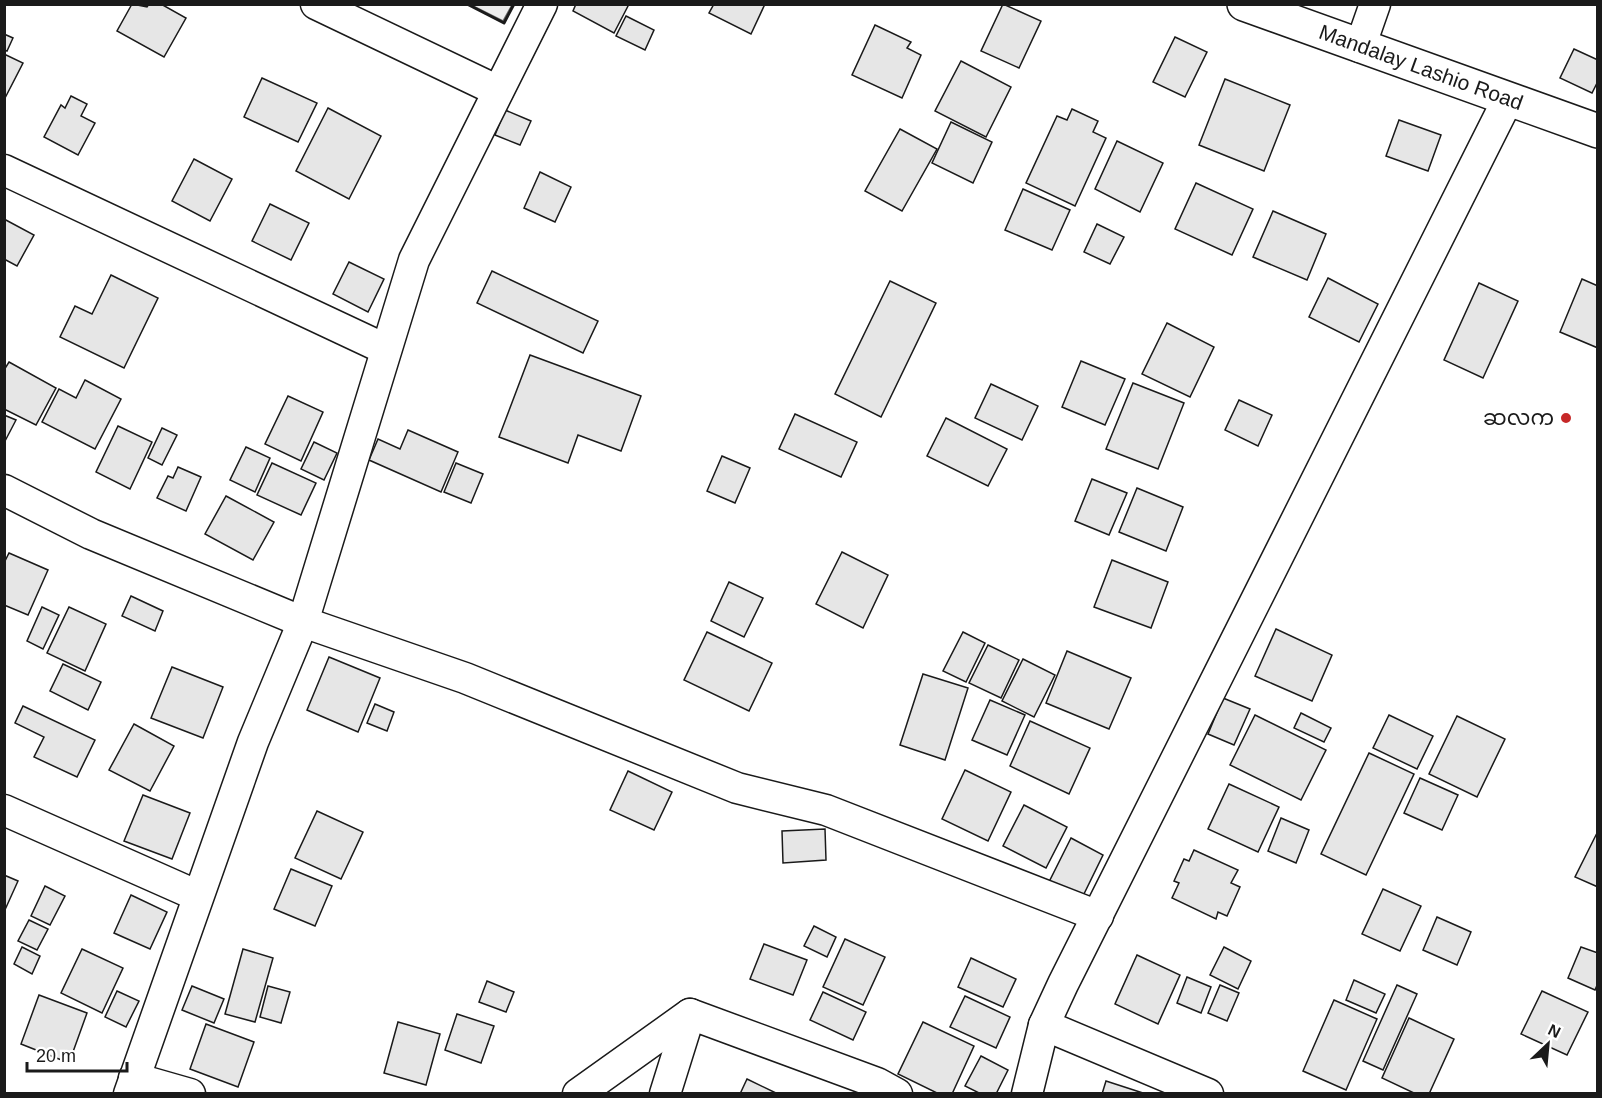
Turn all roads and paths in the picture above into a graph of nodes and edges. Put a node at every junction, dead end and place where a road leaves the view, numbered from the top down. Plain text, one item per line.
1 (316, 4) edge
2 (542, 4) edge
3 (1244, 4) edge
4 (1376, 4) edge
5 (1360, 46) junction
6 (498, 92) junction
7 (1508, 99) junction
8 (1598, 131) edge
9 (4, 170) edge
10 (385, 349) junction
11 (4, 490) edge
12 (303, 622) junction
13 (4, 810) edge
14 (198, 896) junction
15 (1098, 916) junction
16 (690, 1014) junction
17 (1044, 1025) junction
18 (131, 1086) edge
19 (190, 1094) edge
20 (578, 1094) edge
21 (665, 1094) edge
22 (897, 1094) edge
23 (1027, 1094) edge
24 (1208, 1094) edge

1 - 6 street
2 - 6 street
3 - 5 highway, Mandalay Lashio Road
4 - 5 street
5 - 7 highway, Mandalay Lashio Road
6 - 10 street
7 - 8 highway, Mandalay Lashio Road
7 - 15 street
9 - 10 street
10 - 12 street
11 - 12 street
12 - 14 street
12 - 15 street
13 - 14 street
14 - 18 street
15 - 17 street
16 - 20 street
16 - 21 street
16 - 22 street
17 - 23 street
17 - 24 street
18 - 19 street

